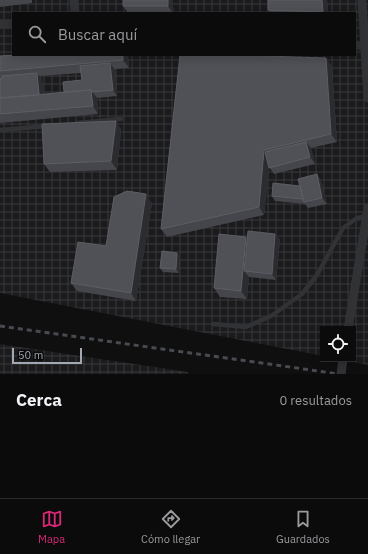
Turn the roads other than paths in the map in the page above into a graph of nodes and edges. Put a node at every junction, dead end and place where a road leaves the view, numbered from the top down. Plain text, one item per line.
1 (74, 0) edge
2 (362, 0) edge
3 (75, 12) edge
4 (0, 24) edge
5 (12, 24) edge
6 (356, 45) edge
7 (367, 46) edge
8 (368, 98) edge
9 (121, 119) dead end
10 (68, 124) edge
11 (53, 125) edge
12 (0, 130) edge
13 (368, 214) edge
14 (213, 324) dead end
15 (349, 326) edge
16 (343, 362) edge
17 (341, 374) edge

1 - 3 street
2 - 7 street
4 - 5 street
6 - 7 street
7 - 8 street
9 - 10 lane
11 - 12 lane
13 - 14 lane
13 - 15 street
16 - 17 street

